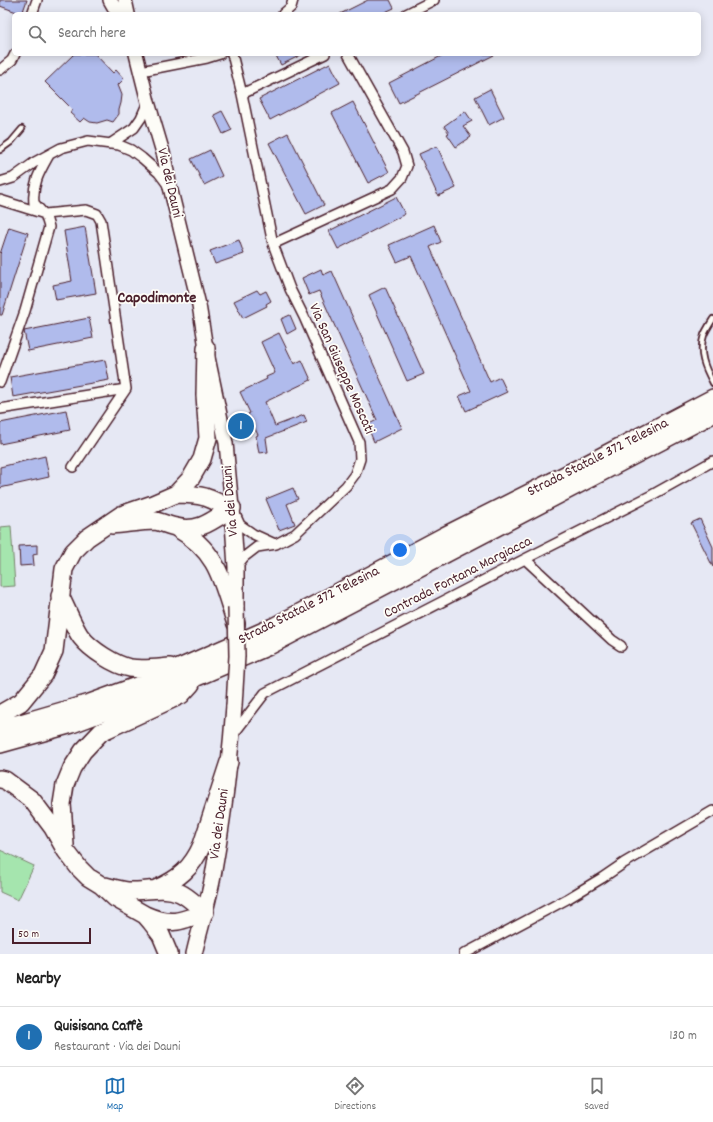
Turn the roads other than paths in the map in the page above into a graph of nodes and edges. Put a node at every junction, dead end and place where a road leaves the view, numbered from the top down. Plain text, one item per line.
1 (37, 0) edge
2 (110, 0) edge
3 (125, 0) edge
4 (293, 0) edge
5 (434, 0) edge
6 (33, 12) edge
7 (117, 12) edge
8 (128, 12) edge
9 (285, 12) edge
10 (410, 12) edge
11 (14, 56) edge
12 (137, 56) edge
13 (214, 56) edge
14 (232, 56) edge
15 (321, 56) edge
16 (349, 56) edge
17 (0, 70) edge
18 (141, 71) junction
19 (242, 94) junction
20 (148, 102) junction
21 (22, 129) dead end
22 (110, 144) junction
23 (0, 150) edge
24 (49, 155) junction
25 (0, 182) edge
26 (170, 187) junction
27 (0, 200) edge
28 (45, 214) junction
29 (273, 244) junction
30 (713, 319) edge
31 (206, 348) junction
32 (0, 382) edge
33 (713, 383) edge
34 (126, 389) junction
35 (713, 398) edge
36 (0, 409) edge
37 (713, 414) edge
38 (713, 461) edge
39 (73, 467) dead end
40 (176, 494) junction
41 (232, 508) junction
42 (107, 525) junction
43 (177, 528) junction
44 (276, 544) junction
45 (525, 558) junction
46 (236, 567) junction
47 (60, 596) junction
48 (237, 626) junction
49 (622, 646) dead end
50 (184, 665) junction
51 (197, 677) junction
52 (0, 714) edge
53 (0, 729) edge
54 (232, 737) junction
55 (0, 744) edge
56 (229, 762) junction
57 (0, 779) edge
58 (713, 811) edge
59 (66, 851) junction
60 (101, 886) junction
61 (156, 889) junction
62 (205, 912) junction
63 (145, 915) junction
64 (169, 954) edge
65 (194, 954) edge
66 (464, 954) edge

1 - 6 street
2 - 7 main road
3 - 8 main road
4 - 9 street
5 - 10 street
11 - 17 street
12 - 18 main road, Via dei Dauni
13 - 18 street
14 - 19 street, Via San Giuseppe Moscati
15 - 19 street
16 - 29 street
18 - 20 main road, Via dei Dauni
19 - 29 street, Via San Giuseppe Moscati
20 - 22 street
20 - 26 main road, Via dei Dauni
21 - 23 lane
22 - 24 street
22 - 26 street
24 - 25 street
24 - 28 street
26 - 31 main road, Via dei Dauni
27 - 28 street
28 - 32 street
28 - 34 street
29 - 44 street, Via San Giuseppe Moscati
30 - 33 lane
31 - 40 highway
31 - 41 main road, Via dei Dauni
34 - 36 street
34 - 39 street
35 - 50 highway, Strada Statale 372 Telesina
37 - 51 highway, Strada Statale 372 Telesina
38 - 45 street, Contrada Fontana Margiacca
40 - 41 highway
40 - 42 highway
41 - 43 highway
41 - 44 street
41 - 46 main road, Via dei Dauni
42 - 43 highway
42 - 47 highway
43 - 48 highway
44 - 46 street, Via San Giuseppe Moscati
45 - 49 street
45 - 54 street, Contrada Fontana Margiacca
46 - 48 main road, Via dei Dauni, bridge
47 - 50 highway
47 - 52 highway
48 - 54 main road, Via dei Dauni, bridge
50 - 53 highway, Strada Statale 372 Telesina
51 - 55 highway, Strada Statale 372 Telesina
51 - 59 highway
54 - 56 main road, Via dei Dauni
56 - 61 highway
56 - 62 main road, Via dei Dauni
57 - 59 highway
58 - 66 street
59 - 60 highway
60 - 61 highway
60 - 63 highway
61 - 62 highway
62 - 63 highway
62 - 65 main road, Via dei Dauni
63 - 64 highway

